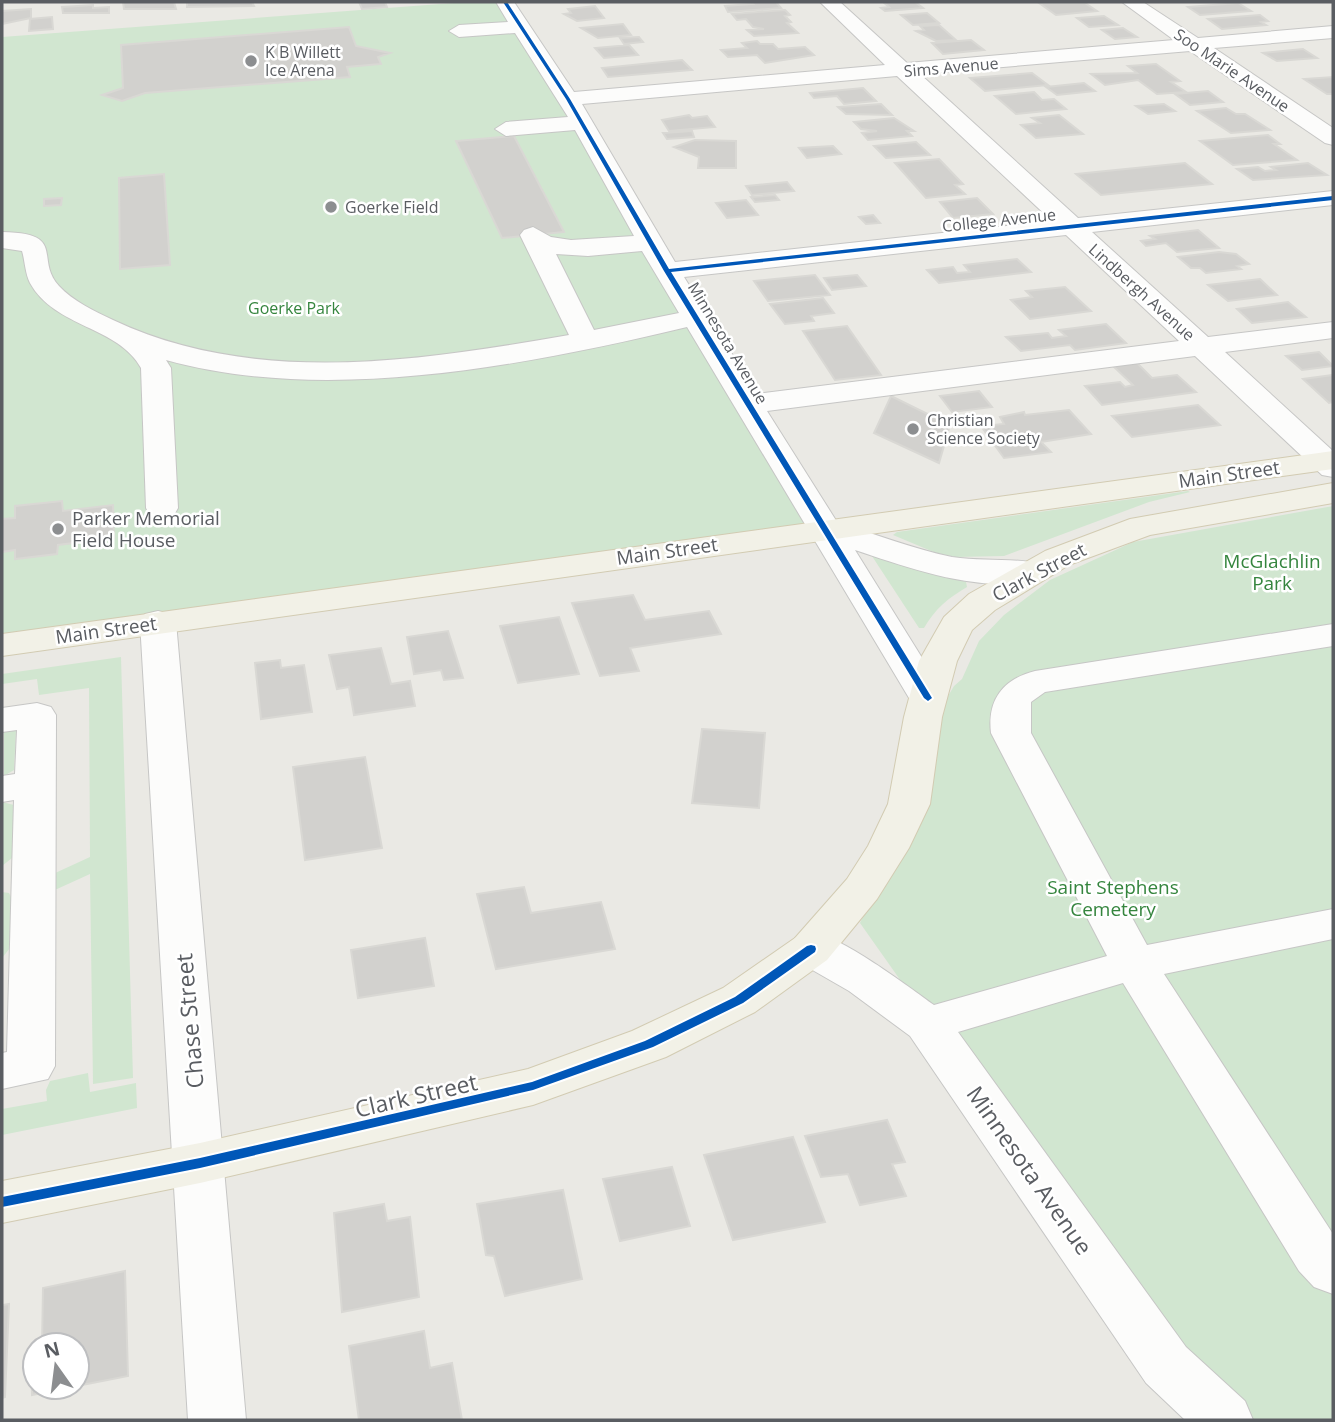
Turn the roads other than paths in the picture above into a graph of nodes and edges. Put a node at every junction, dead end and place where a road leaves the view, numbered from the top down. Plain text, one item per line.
1 (505, 2) edge
2 (829, 2) edge
3 (1131, 2) edge
4 (521, 27) junction
5 (459, 32) dead end
6 (1333, 32) edge
7 (1195, 45) junction
8 (902, 71) junction
9 (568, 99) junction
10 (582, 123) junction
11 (506, 129) dead end
12 (1333, 138) edge
13 (1333, 198) edge
14 (1070, 227) junction
15 (2, 240) edge
16 (651, 242) junction
17 (667, 271) junction
18 (695, 317) junction
19 (118, 330) junction
20 (1333, 330) edge
21 (586, 341) junction
22 (1201, 346) junction
23 (748, 404) junction
24 (1331, 463) edge
25 (1333, 493) edge
26 (162, 508) dead end
27 (824, 528) junction
28 (1032, 572) junction
29 (158, 622) junction
30 (1333, 635) edge
31 (2, 645) edge
32 (928, 698) junction
33 (19, 717) edge
34 (19, 786) edge
35 (17, 881) edge
36 (1333, 924) edge
37 (811, 949) junction
38 (1134, 964) junction
39 (17, 973) edge
40 (928, 1024) junction
41 (16, 1069) edge
42 (200, 1163) junction
43 (2, 1202) edge
44 (1333, 1271) edge
45 (217, 1420) edge
46 (1224, 1420) edge

1 - 4 street, Minnesota Avenue
2 - 8 street, Lindbergh Avenue
3 - 7 street, Soo Marie Avenue
4 - 5 street
4 - 9 street, Minnesota Avenue
6 - 7 street, Sims Avenue
7 - 8 street, Sims Avenue
7 - 12 street, Soo Marie Avenue
8 - 9 street, Sims Avenue
8 - 14 street, Lindbergh Avenue
9 - 10 street, Minnesota Avenue
10 - 11 street
10 - 16 street, Minnesota Avenue
13 - 14 street, College Avenue
14 - 17 street, College Avenue
14 - 22 street, Lindbergh Avenue
15 - 19 street
16 - 17 street, Minnesota Avenue
16 - 21 street
17 - 18 street, Minnesota Avenue
18 - 21 street
18 - 23 street, Minnesota Avenue
19 - 21 street
19 - 26 street
20 - 22 street
22 - 23 street
22 - 24 street, Lindbergh Avenue
23 - 27 street, Minnesota Avenue
24 - 27 main road, Main Street
25 - 28 main road, Clark Street
27 - 28 street
27 - 29 main road, Main Street
27 - 32 street, Minnesota Avenue
28 - 32 main road, Clark Street
29 - 31 main road, Main Street
29 - 42 street, Chase Street
30 - 38 street
32 - 37 main road, Clark Street
33 - 34 street
34 - 35 street
35 - 39 street
36 - 38 street
37 - 40 street, Minnesota Avenue
37 - 42 main road, Clark Street
38 - 40 street
38 - 44 street
39 - 41 street
40 - 46 street, Minnesota Avenue
42 - 43 main road, Clark Street
42 - 45 street, Chase Street

